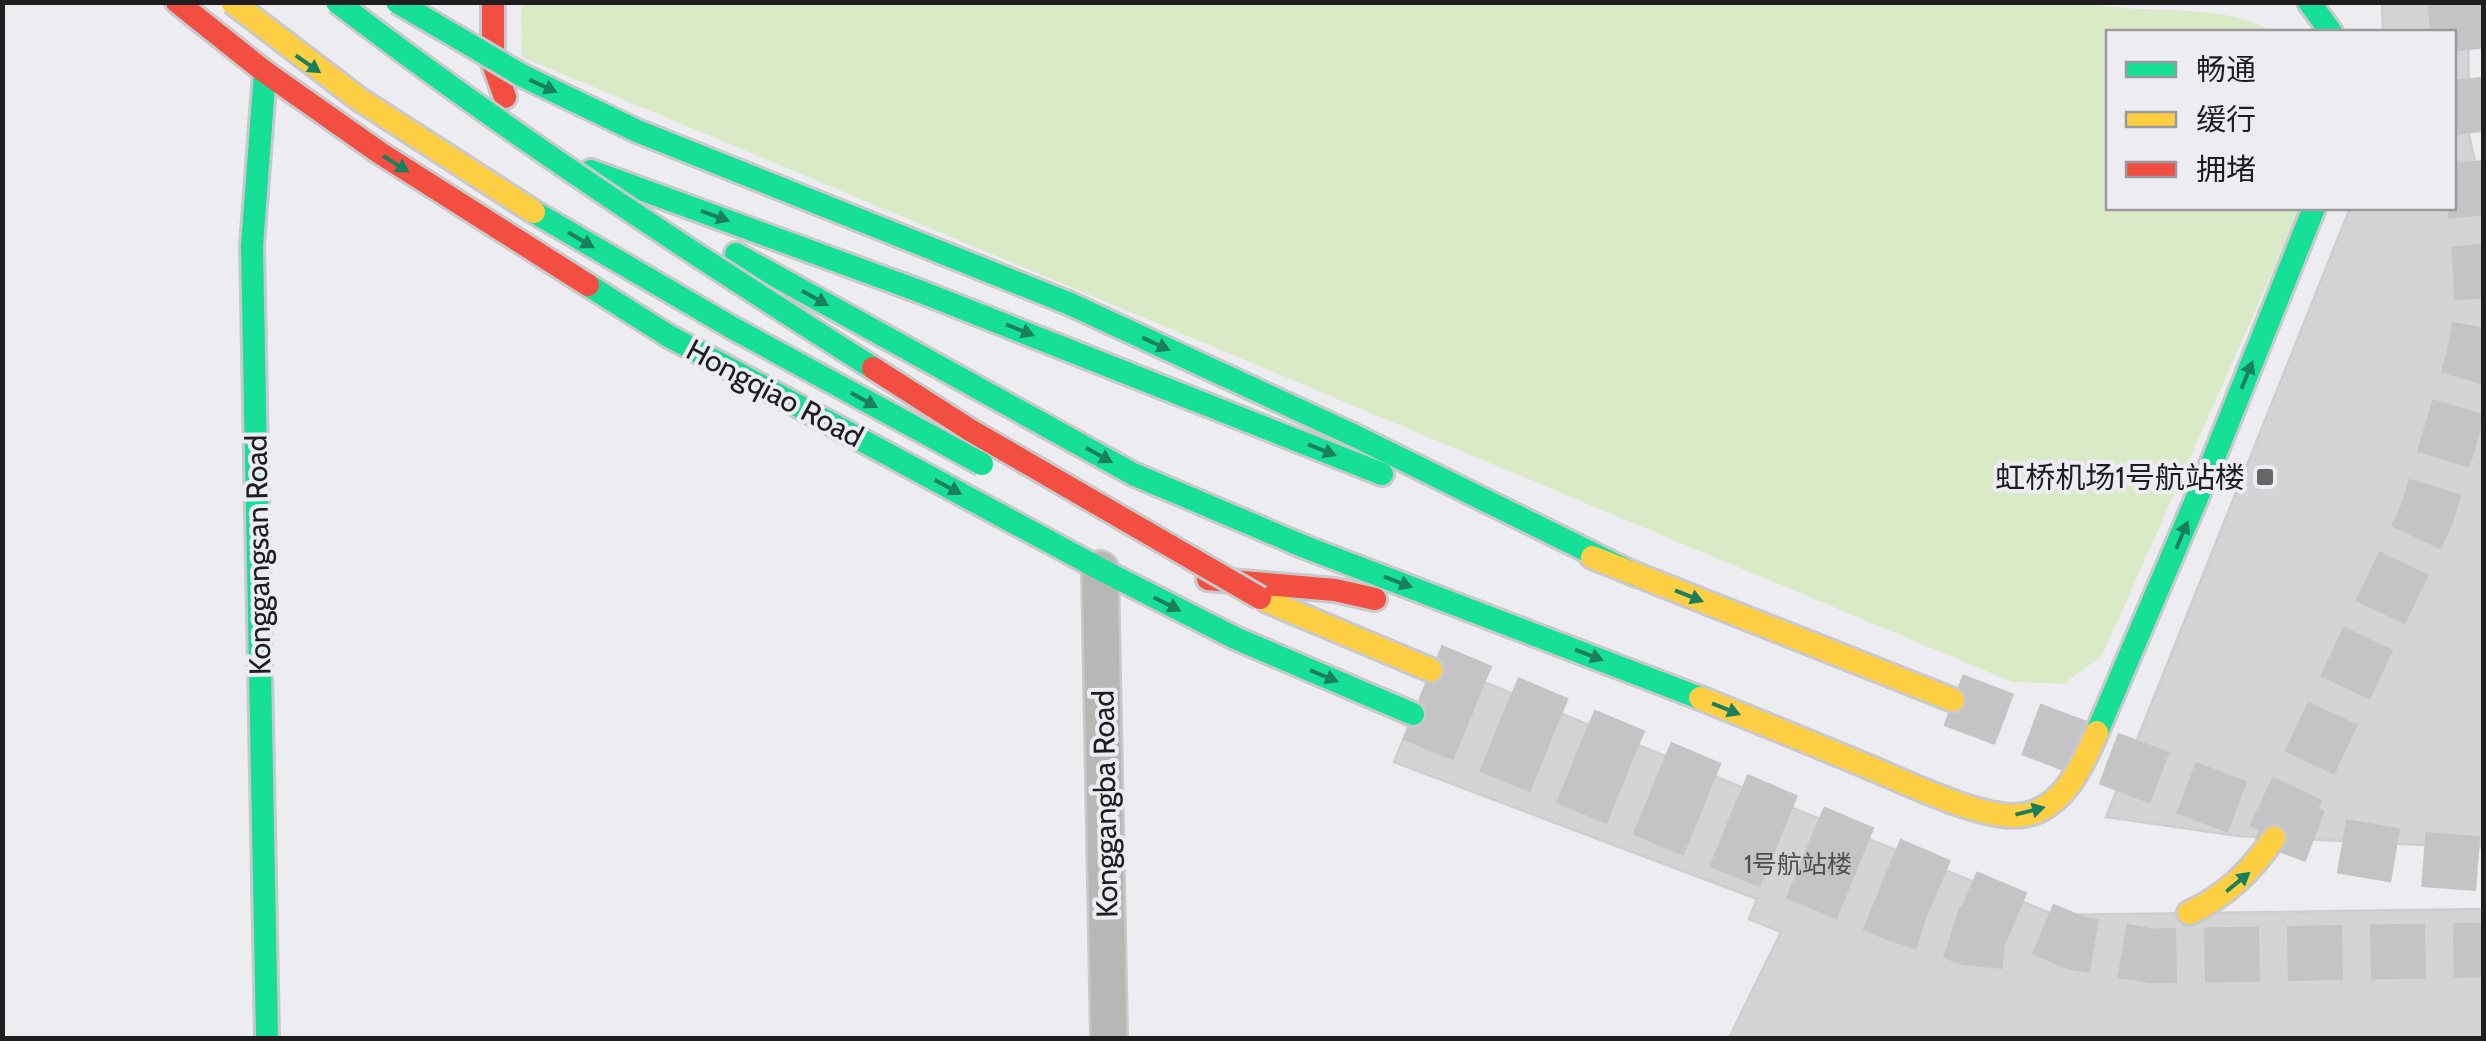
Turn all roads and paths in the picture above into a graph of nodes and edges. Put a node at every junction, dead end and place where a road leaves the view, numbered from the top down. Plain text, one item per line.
1 (177, 2) edge
2 (232, 2) edge
3 (398, 2) edge
4 (493, 2) edge
5 (2308, 2) edge
6 (329, 8) edge
7 (2329, 30) edge
8 (265, 72) junction
9 (540, 142) junction
10 (591, 171) junction
11 (2313, 210) edge
12 (1100, 569) junction
13 (1636, 575) junction
14 (1260, 598) junction
15 (1544, 637) junction
16 (1432, 670) tunnel mouth
17 (1952, 700) tunnel mouth
18 (1413, 714) tunnel mouth
19 (2274, 838) tunnel mouth
20 (2189, 913) dead end
21 (268, 1038) edge
22 (1109, 1038) edge

1 - 8 main road, Hongqiao Road
2 -> 14 main road, Hongqiao Road, bridge
3 -> 13 main road, bridge
4 - 9 main road
5 - 7 main road
6 - 9 main road
6 - 14 main road, bridge
8 -> 12 main road, Hongqiao Road
8 - 21 main road, Konggangsan Road
9 - 10 main road
10 -> 13 main road
10 -> 15 main road
15 -> 11 main road
12 - 15 main road
12 -> 18 main road, Hongqiao Road
12 - 22 street, Konggangba Road
13 -> 17 main road
14 - 16 main road, Hongqiao Road
20 -> 19 main road

